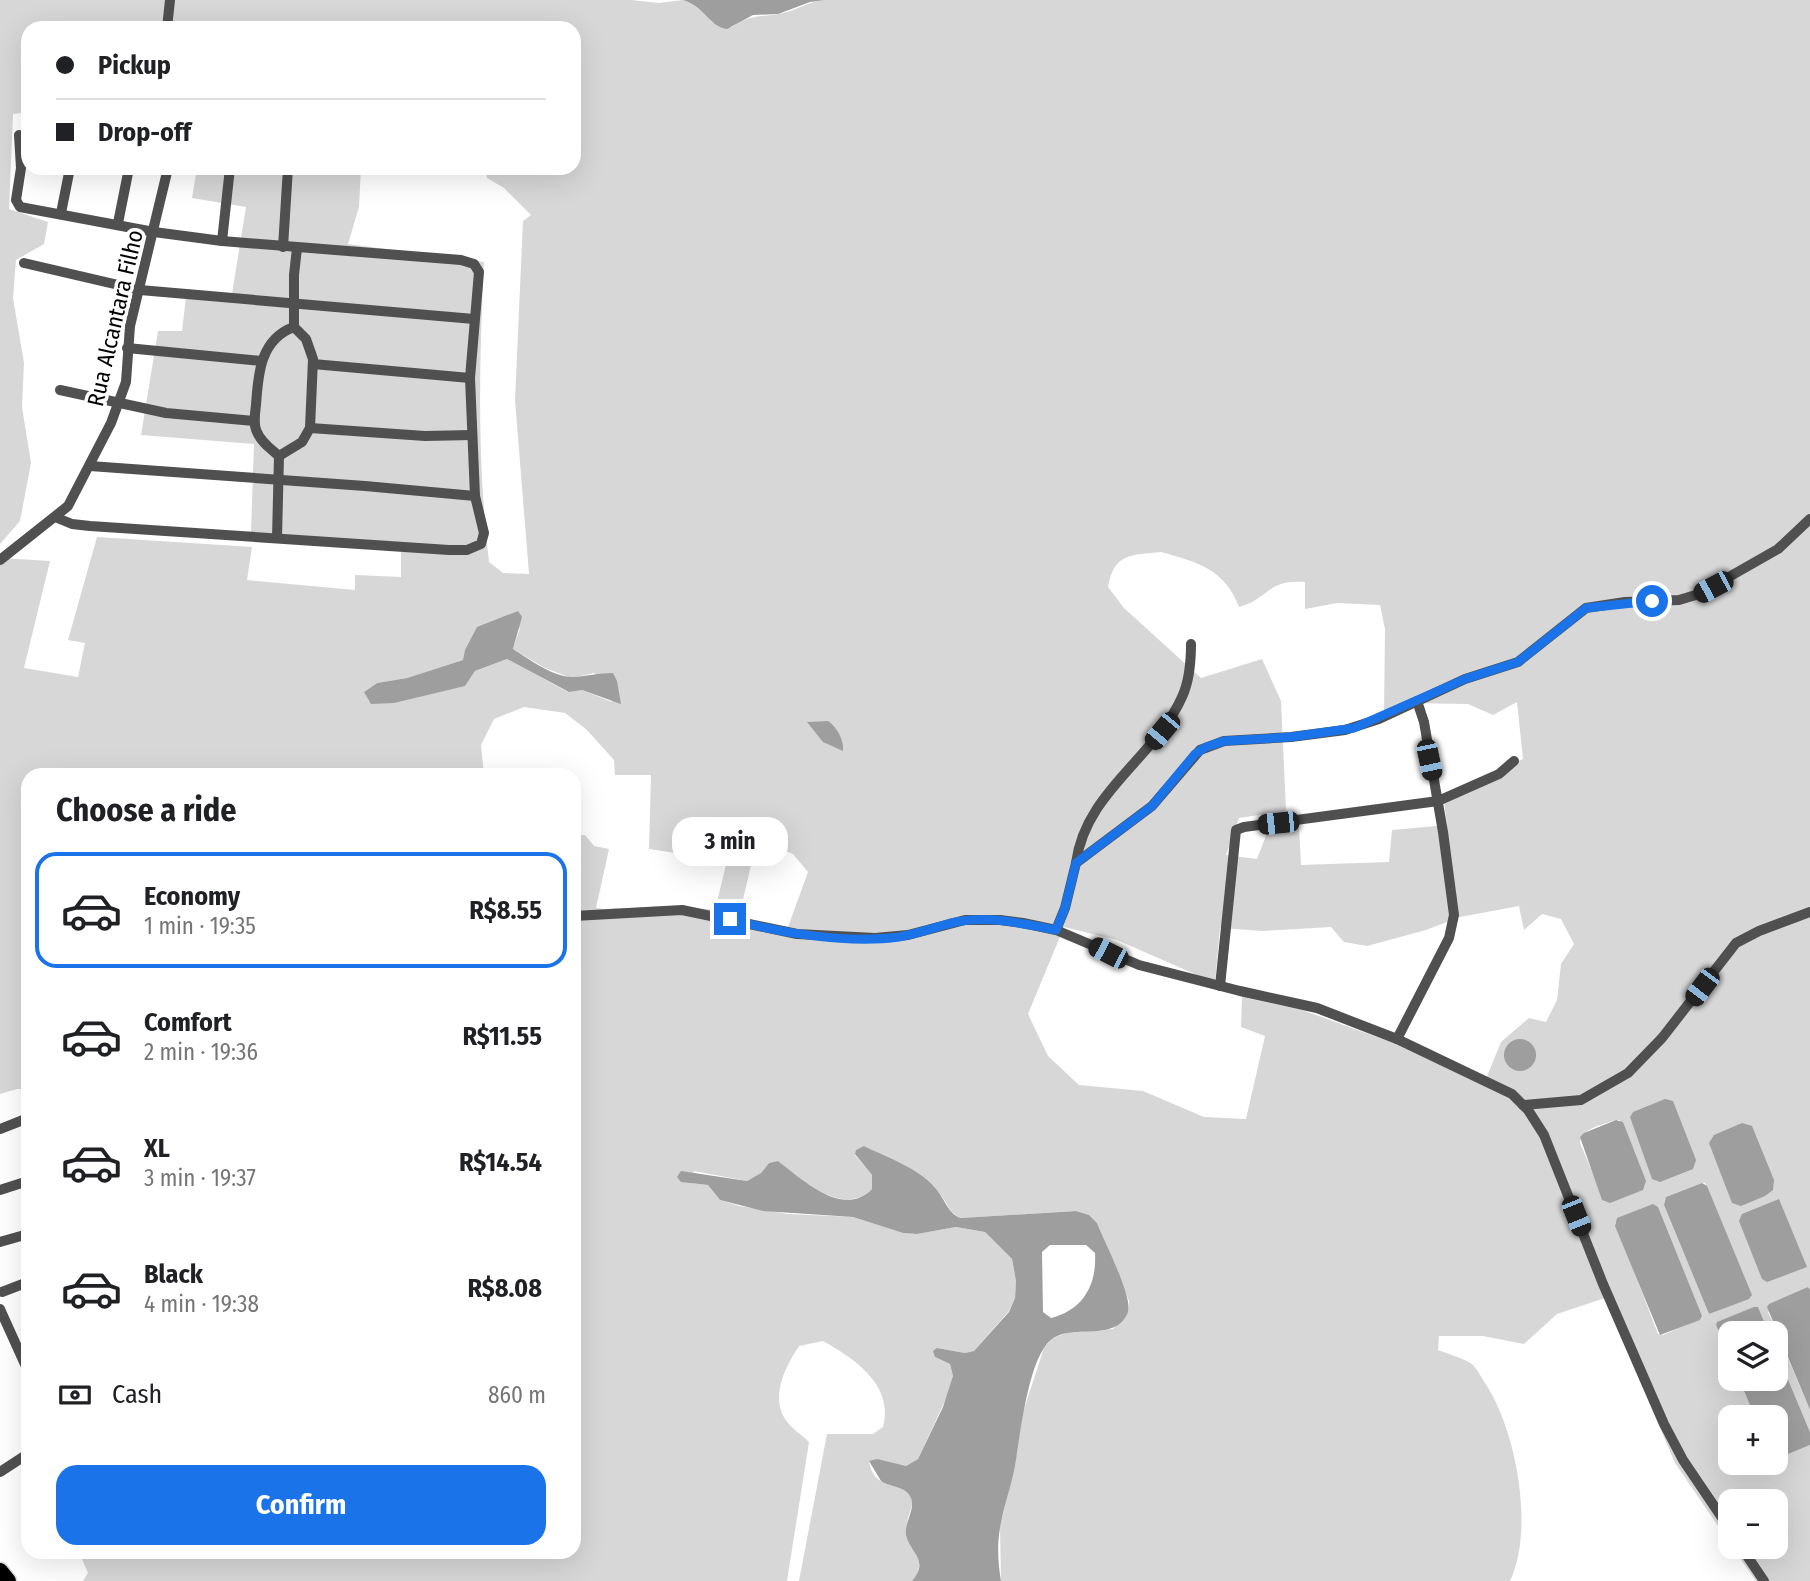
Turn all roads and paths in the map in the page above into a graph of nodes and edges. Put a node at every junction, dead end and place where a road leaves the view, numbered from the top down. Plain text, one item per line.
1 (170, 0) edge
2 (168, 21) edge
3 (19, 135) dead end
4 (69, 175) edge
5 (128, 175) edge
6 (167, 175) edge
7 (229, 175) edge
8 (288, 175) edge
9 (61, 213) junction
10 (118, 223) junction
11 (155, 232) junction
12 (222, 241) junction
13 (283, 247) junction
14 (297, 248) junction
15 (24, 263) dead end
16 (140, 290) junction
17 (295, 303) junction
18 (474, 319) junction
19 (294, 327) junction
20 (128, 348) junction
21 (261, 361) junction
22 (313, 365) junction
23 (470, 378) junction
24 (60, 390) dead end
25 (119, 404) junction
26 (254, 421) junction
27 (310, 428) junction
28 (472, 435) junction
29 (279, 456) junction
30 (90, 467) junction
31 (279, 480) junction
32 (475, 496) junction
33 (55, 517) junction
34 (1810, 519) edge
35 (277, 538) junction
36 (0, 560) edge
37 (1191, 644) dead end
38 (1417, 701) junction
39 (1514, 761) dead end
40 (1438, 801) junction
41 (1076, 863) junction
42 (1810, 912) edge
43 (581, 916) edge
44 (1056, 930) junction
45 (1220, 986) junction
46 (1397, 1039) junction
47 (1523, 1105) junction
48 (21, 1121) edge
49 (0, 1129) edge
50 (21, 1183) edge
51 (0, 1190) edge
52 (21, 1236) edge
53 (0, 1242) edge
54 (21, 1285) edge
55 (1, 1292) edge
56 (0, 1309) edge
57 (21, 1356) edge
58 (21, 1458) edge
59 (0, 1472) edge
60 (1718, 1511) edge
61 (1749, 1559) edge
62 (0, 1571) edge
63 (8, 1581) edge
64 (1763, 1581) edge

1 - 2 street
3 - 9 street
4 - 9 street
5 - 10 street
6 - 11 street, Rua Alcantara Filho
7 - 12 street
8 - 13 street
9 - 10 street
10 - 11 street
11 - 12 street
11 - 16 street, Rua Alcantara Filho
12 - 13 street
13 - 14 street
14 - 17 street
14 - 18 street
15 - 16 street
16 - 17 street
16 - 20 street, Rua Alcantara Filho
17 - 18 street
17 - 19 street
18 - 23 street
19 - 21 street
19 - 22 street
20 - 21 street
20 - 25 street, Rua Alcantara Filho
21 - 26 street
22 - 23 street
22 - 27 street
23 - 28 street
24 - 25 street
25 - 26 street
25 - 30 street, Rua Alcantara Filho
26 - 29 street
27 - 28 street
27 - 29 street
28 - 32 street
29 - 31 street
30 - 31 street
30 - 33 street, Rua Alcantara Filho
31 - 32 street
31 - 35 street
32 - 35 street
33 - 35 street
33 - 36 street, Rua Alcantara Filho
34 - 38 street
37 - 41 street
38 - 40 street
38 - 41 street
39 - 40 street
40 - 45 street
40 - 46 street
41 - 44 street
42 - 47 street
43 - 44 street
44 - 45 street
45 - 46 street
46 - 47 street
47 - 60 street
48 - 49 street
50 - 51 street
52 - 53 street
54 - 55 street
56 - 57 street
58 - 59 street
61 - 64 street
62 - 63 main road

